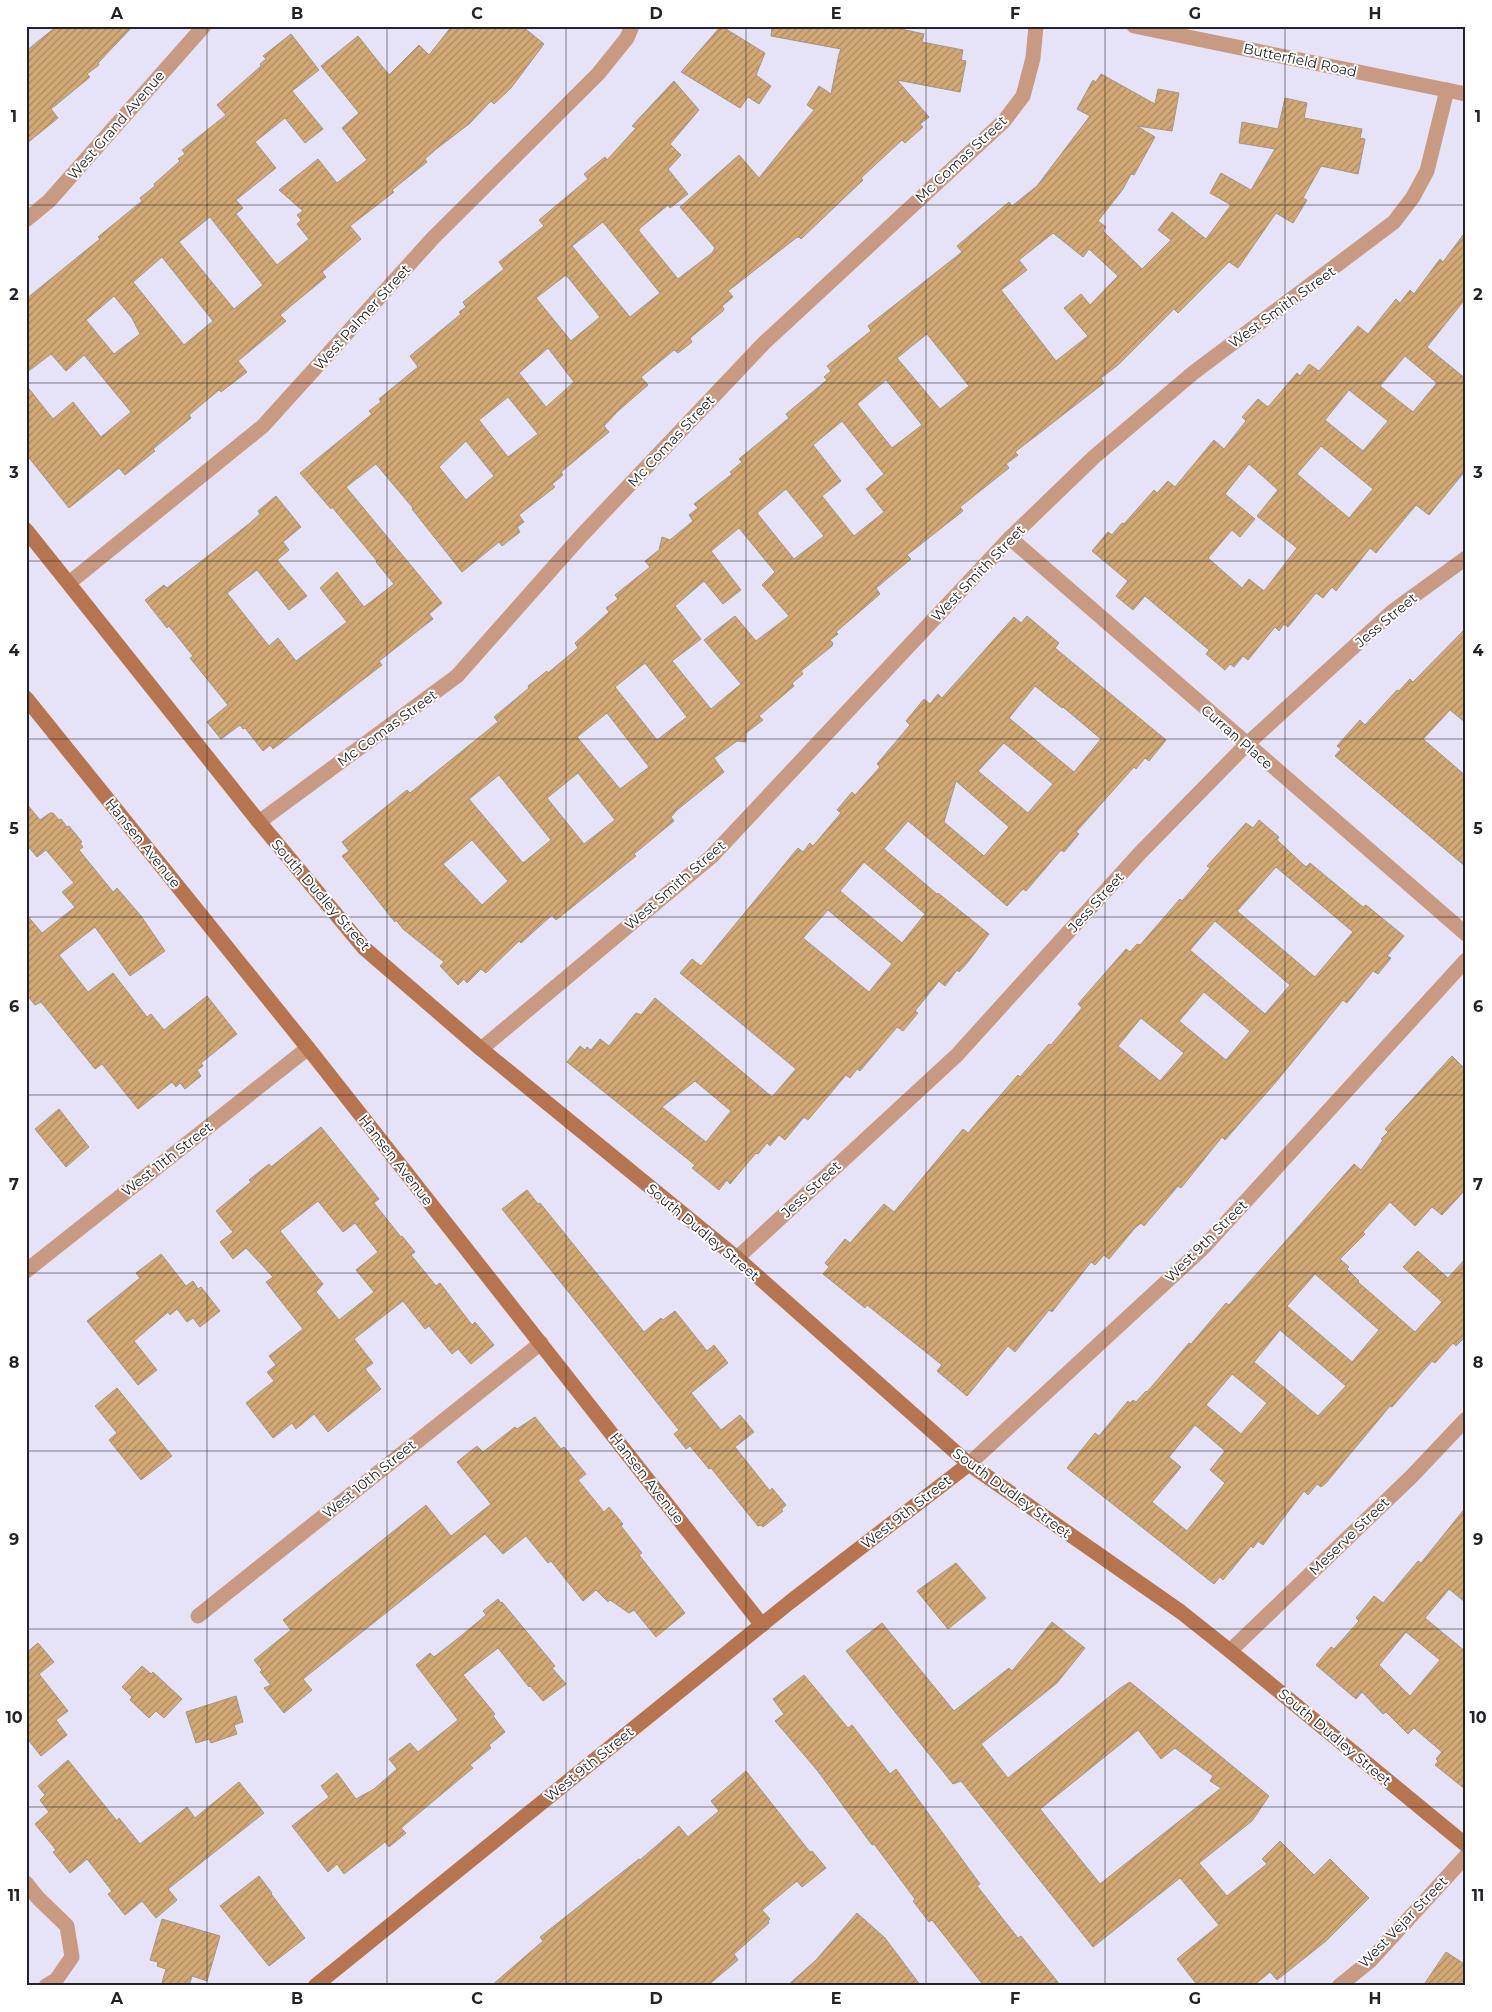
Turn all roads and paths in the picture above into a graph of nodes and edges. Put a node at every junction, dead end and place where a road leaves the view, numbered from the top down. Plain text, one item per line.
1 (204, 26) edge
2 (632, 26) edge
3 (1036, 26) edge
4 (1134, 26) edge
5 (1447, 90) junction
6 (1466, 94) edge
7 (26, 220) edge
8 (26, 530) edge
9 (1010, 538) junction
10 (1466, 558) edge
11 (69, 583) junction
12 (26, 698) edge
13 (1246, 745) junction
14 (259, 822) junction
15 (1466, 934) edge
16 (1466, 960) edge
17 (308, 1048) junction
18 (481, 1049) junction
19 (737, 1258) junction
20 (26, 1271) edge
21 (540, 1343) junction
22 (1466, 1419) edge
23 (969, 1464) junction
24 (198, 1616) dead end
25 (762, 1625) junction
26 (1230, 1651) junction
27 (1466, 1845) edge
28 (1466, 1856) edge
29 (26, 1883) edge
30 (46, 1986) edge
31 (315, 1986) edge
32 (1339, 1986) edge

1 - 7 street, West Grand Avenue
2 - 11 street, West Palmer Street
3 - 14 street, Mc Comas Street
4 - 5 street, Butterfield Road
5 - 6 street, Butterfield Road
5 - 9 street, West Smith Street
8 - 11 street, South Dudley Street
9 - 13 street, Curran Place
9 - 18 street, West Smith Street
10 - 13 street, Jess Street
11 - 14 street, South Dudley Street
12 - 17 street, Hansen Avenue
13 - 15 street, Curran Place
13 - 19 street, Jess Street
14 - 18 street, South Dudley Street
16 - 23 street, West 9th Street
17 - 20 street, West 11th Street
17 - 21 street, Hansen Avenue
18 - 19 street, South Dudley Street
19 - 23 street, South Dudley Street
21 - 24 street, West 10th Street
21 - 25 street, Hansen Avenue
22 - 26 street, Meserve Street
23 - 25 street, West 9th Street
23 - 26 street, South Dudley Street
25 - 31 street, West 9th Street
26 - 27 street, South Dudley Street
28 - 32 street, West Vejar Street
29 - 30 street

